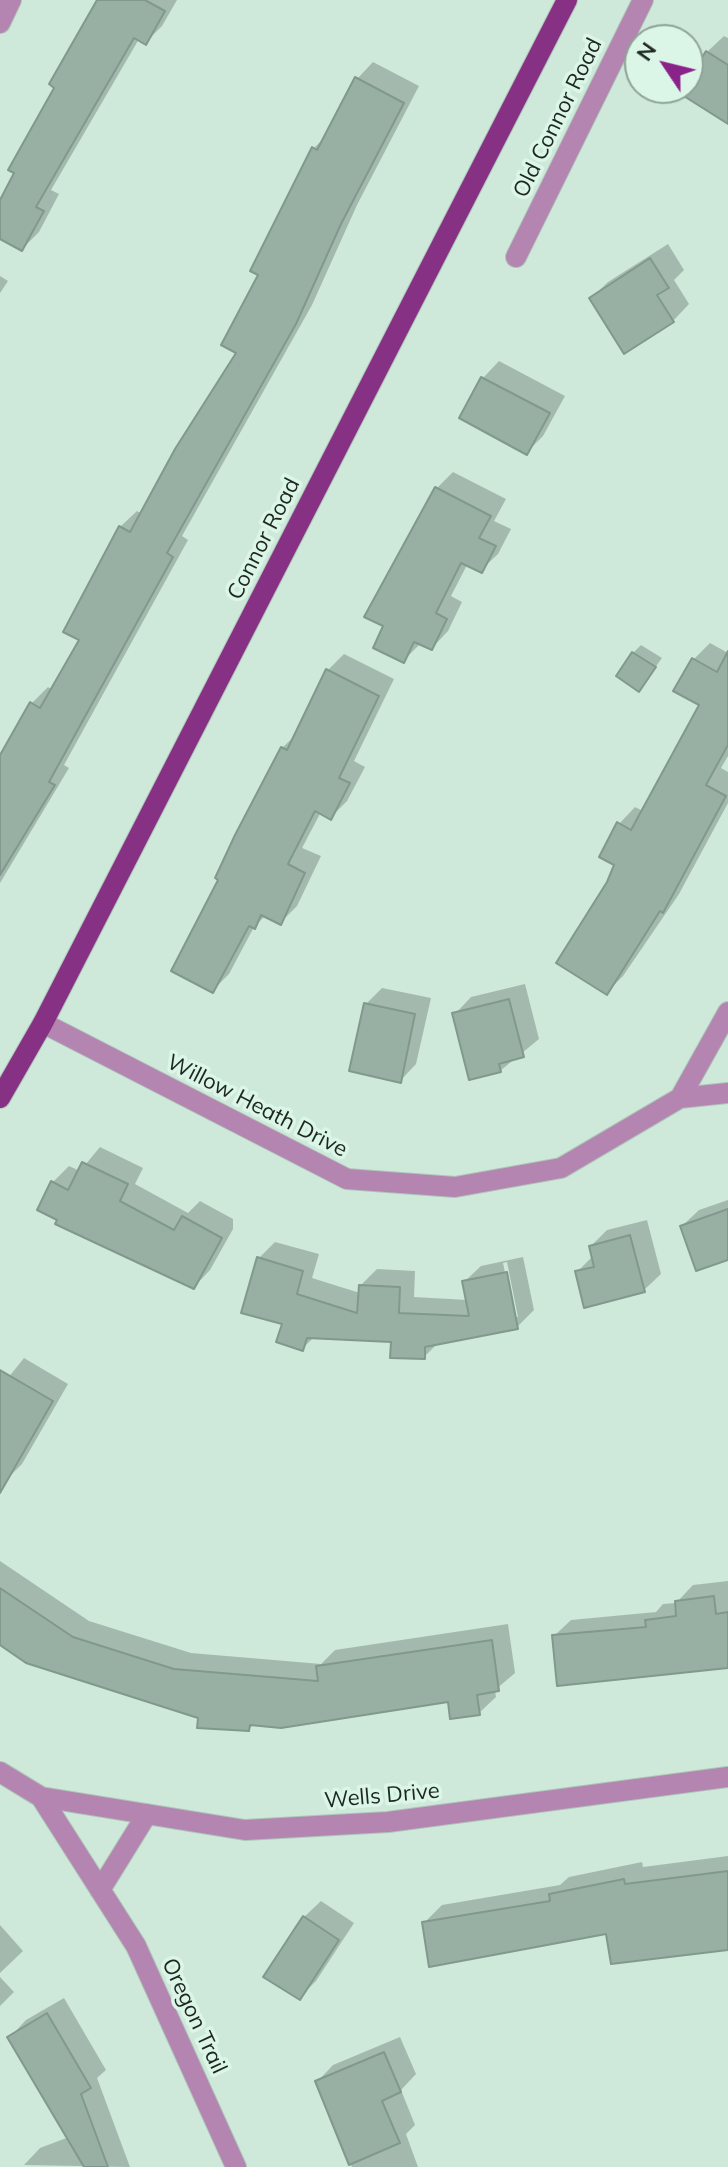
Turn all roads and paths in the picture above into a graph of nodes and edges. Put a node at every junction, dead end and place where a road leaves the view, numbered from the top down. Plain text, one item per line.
1 (11, 0) edge
2 (567, 0) edge
3 (643, 0) edge
4 (0, 23) edge
5 (516, 257) dead end
6 (728, 1012) edge
7 (43, 1023) junction
8 (728, 1093) edge
9 (0, 1098) edge
10 (680, 1098) junction
11 (0, 1772) edge
12 (728, 1777) edge
13 (41, 1797) junction
14 (147, 1814) junction
15 (100, 1890) junction
16 (236, 2167) edge

1 - 4 street
2 - 7 main road, Connor Road
3 - 5 street, Old Connor Road
6 - 10 street
7 - 9 main road, Connor Road
7 - 10 street, Willow Heath Drive
8 - 10 street, Willow Heath Drive
11 - 13 street, Oregon Trail
12 - 14 street, Wells Drive
13 - 14 street, Wells Drive
13 - 15 street, Oregon Trail
14 - 15 street
15 - 16 street, Oregon Trail

